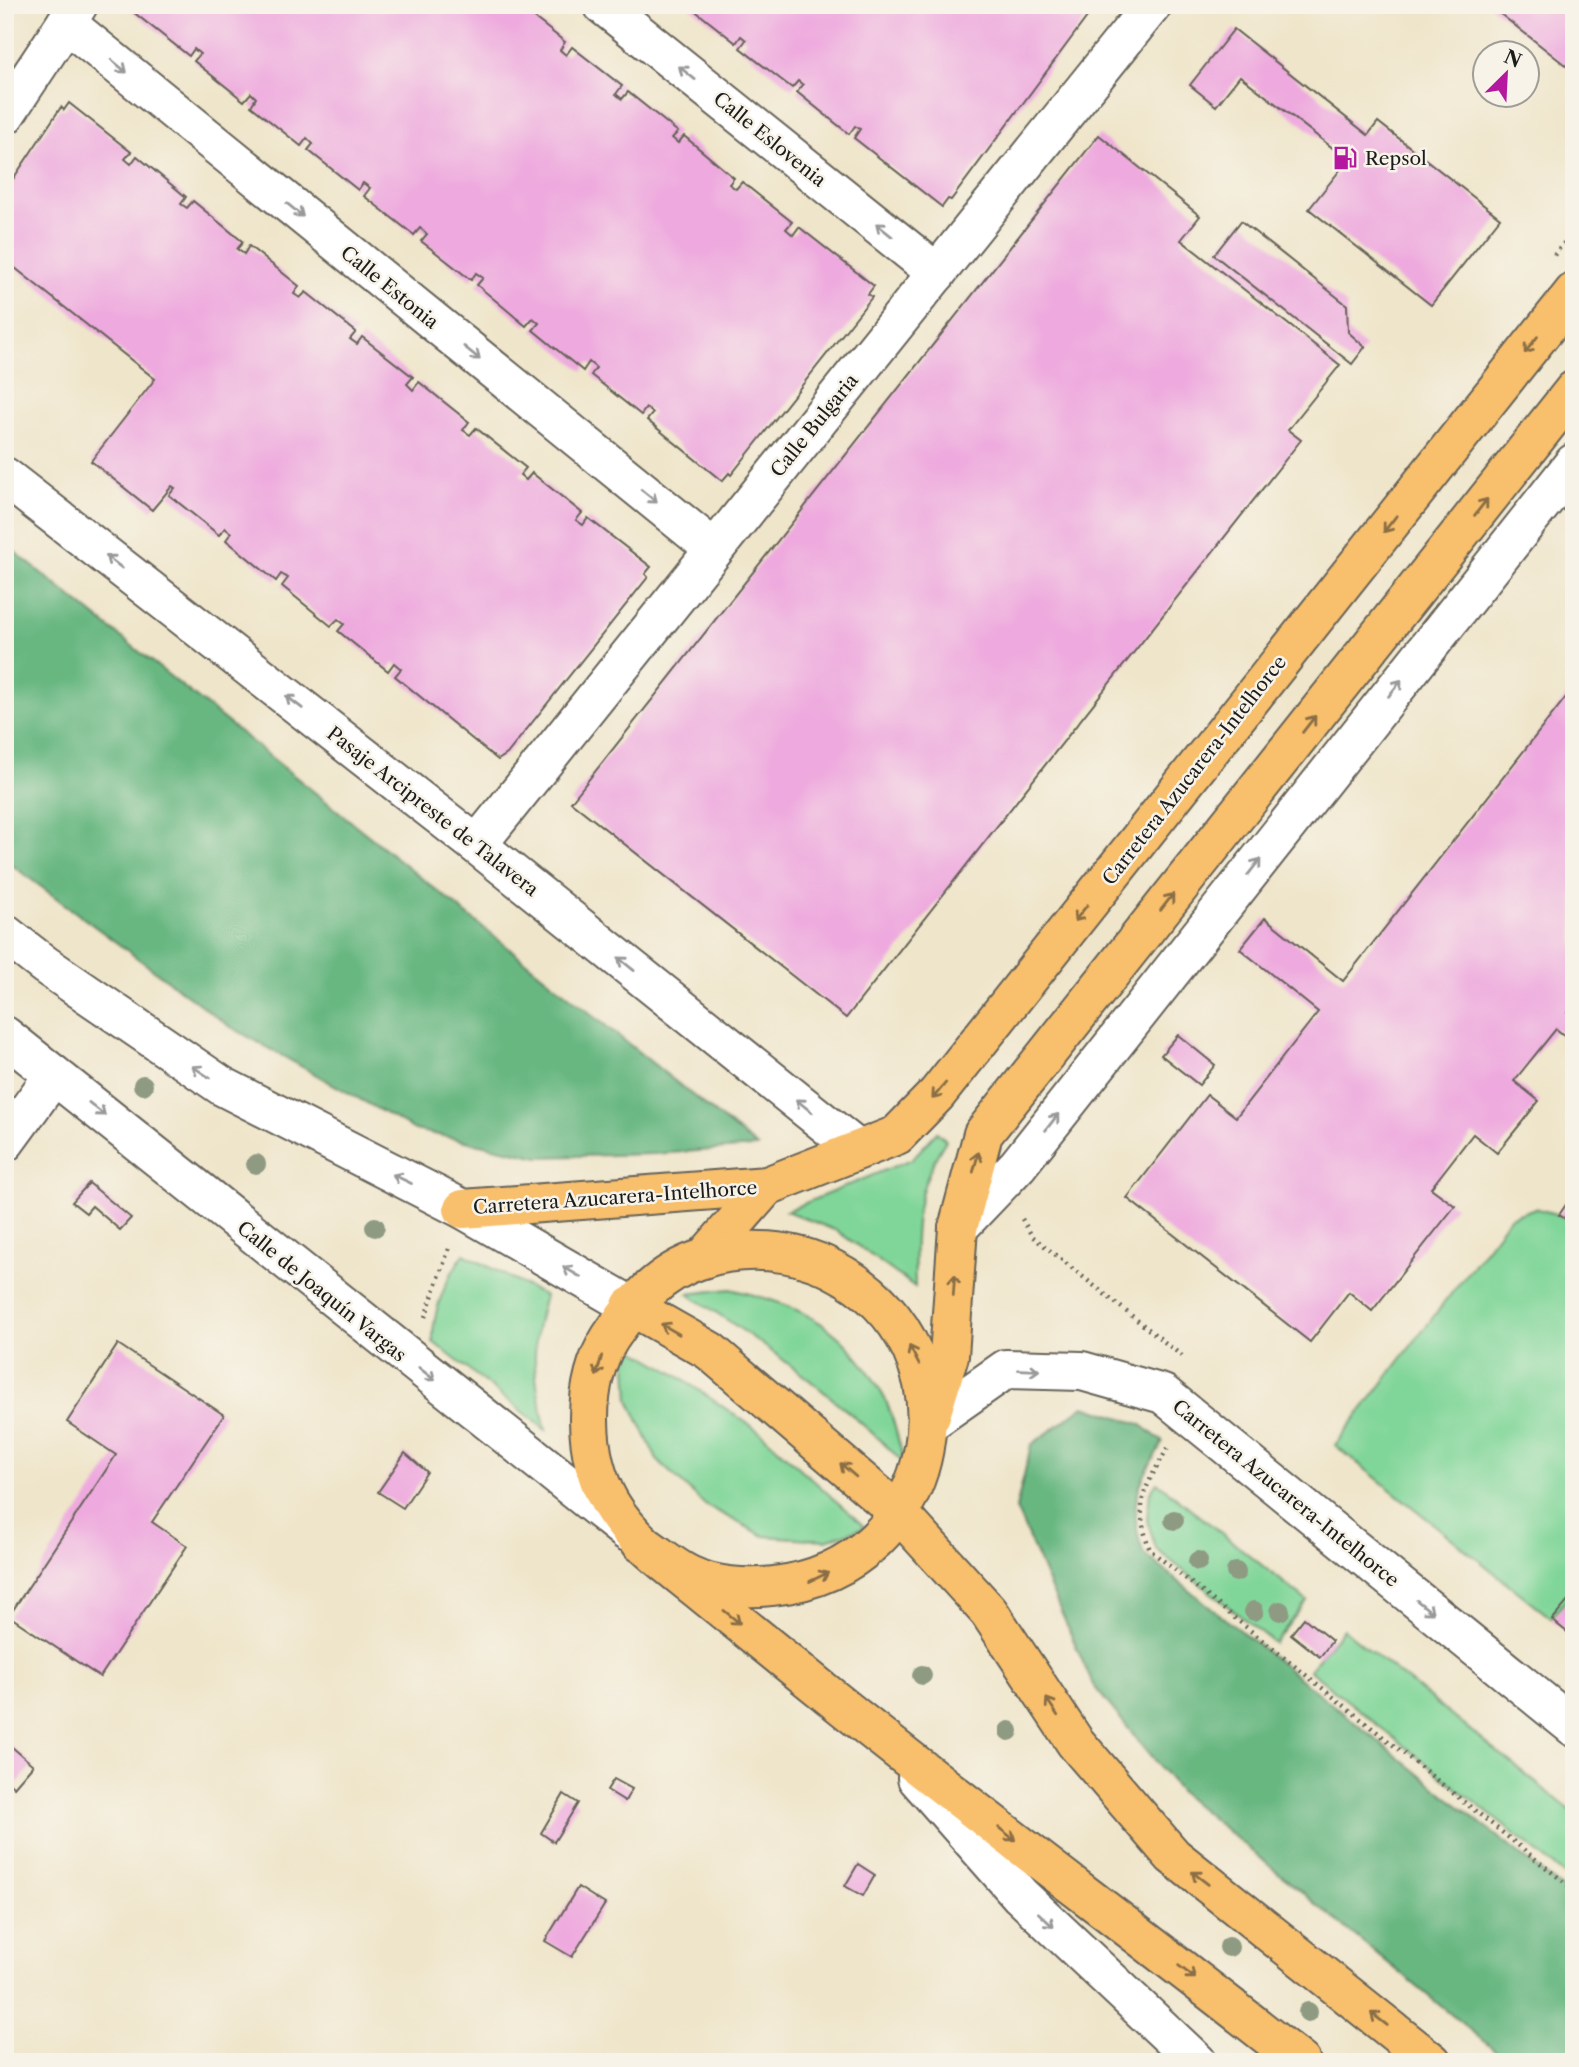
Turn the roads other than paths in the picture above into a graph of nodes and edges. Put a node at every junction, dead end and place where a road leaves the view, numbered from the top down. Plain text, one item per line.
1 (603, 5) edge
2 (1152, 5) edge
3 (72, 14) edge
4 (5, 115) edge
5 (937, 273) junction
6 (1574, 292) edge
7 (1574, 390) edge
8 (1574, 463) edge
9 (5, 477) edge
10 (715, 549) junction
11 (477, 845) junction
12 (5, 934) edge
13 (5, 1036) edge
14 (54, 1075) junction
15 (5, 1142) edge
16 (857, 1149) junction
17 (767, 1186) junction
18 (463, 1209) junction
19 (958, 1228) junction
20 (703, 1259) junction
21 (631, 1306) junction
22 (929, 1423) junction
23 (900, 1514) junction
24 (641, 1543) junction
25 (1574, 1727) edge
26 (886, 1742) junction
27 (1196, 2062) edge
28 (1301, 2062) edge
29 (1432, 2062) edge

5 -> 1 street, Calle Eslovenia
2 - 5 street, Calle Bulgaria
3 - 4 street
3 -> 10 street, Calle Estonia
5 - 10 street, Calle Bulgaria
6 -> 16 main road, Carretera Azucarera-Intelhorce
19 -> 7 main road, Carretera Azucarera-Intelhorce
19 -> 8 street
11 -> 9 street, Pasaje Arcipreste de Talavera
10 - 11 street, Calle Bulgaria
16 -> 11 street, Pasaje Arcipreste de Talavera
18 -> 12 street
13 - 14 street, Calle de Joaquín Vargas
14 - 15 street
14 -> 24 street, Calle de Joaquín Vargas
16 - 17 main road, Carretera Azucarera-Intelhorce
17 - 18 main road, Carretera Azucarera-Intelhorce
17 - 20 main road, Carretera Azucarera-Intelhorce
21 -> 18 street
22 -> 19 main road, Carretera Azucarera-Intelhorce
20 - 21 main road, Carretera Azucarera-Intelhorce
22 -> 20 main road, Carretera Azucarera-Intelhorce
23 -> 21 main road
21 -> 24 main road, Carretera Azucarera-Intelhorce
22 - 23 main road, Carretera Azucarera-Intelhorce
22 -> 25 street, Carretera Azucarera-Intelhorce
24 -> 23 main road, Carretera Azucarera-Intelhorce
29 -> 23 main road
24 -> 26 main road, Carretera Azucarera-Intelhorce
26 -> 27 street, Carretera Azucarera-Intelhorce
26 -> 28 main road, Carretera Azucarera-Intelhorce

